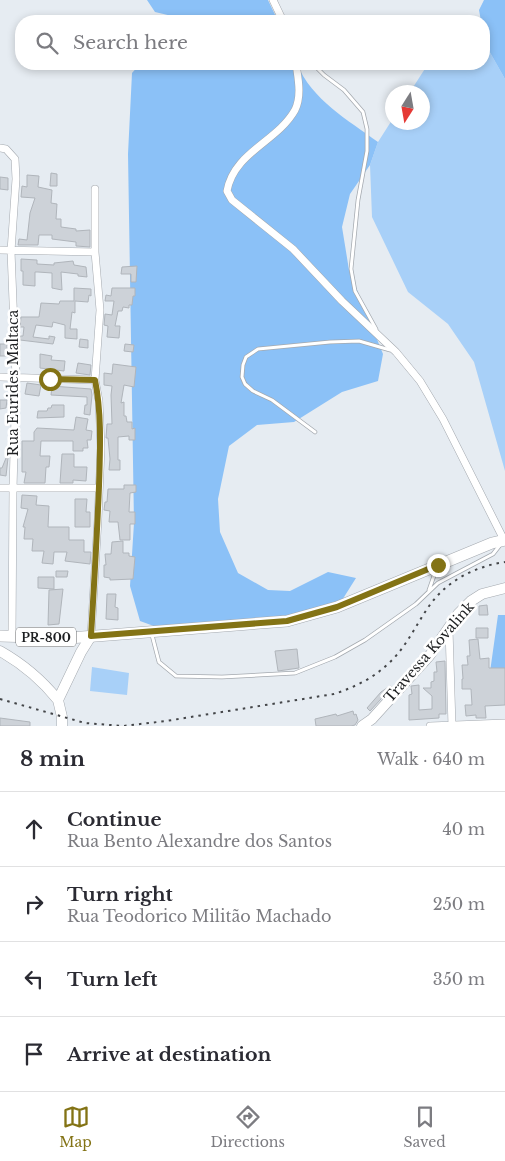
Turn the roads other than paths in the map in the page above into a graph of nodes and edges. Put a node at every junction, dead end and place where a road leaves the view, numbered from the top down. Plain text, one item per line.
1 (273, 0) edge
2 (280, 15) edge
3 (297, 70) edge
4 (319, 70) edge
5 (0, 148) edge
6 (95, 189) dead end
7 (0, 250) edge
8 (11, 251) junction
9 (95, 252) junction
10 (380, 336) junction
11 (396, 352) junction
12 (0, 377) edge
13 (16, 378) junction
14 (95, 380) junction
15 (315, 432) dead end
16 (0, 488) edge
17 (99, 488) junction
18 (13, 489) junction
19 (504, 540) edge
20 (438, 565) junction
21 (505, 588) edge
22 (428, 593) junction
23 (449, 629) junction
24 (151, 632) junction
25 (0, 636) edge
26 (91, 636) junction
27 (12, 637) junction
28 (0, 651) edge
29 (58, 700) junction
30 (505, 722) edge
31 (370, 725) edge
32 (452, 725) edge
33 (62, 726) edge
34 (430, 726) edge

1 - 2 street
3 - 10 street
4 - 10 lane
5 - 8 street, Rua Eurides Maltaca
6 - 9 street
7 - 8 street
8 - 9 street
8 - 13 street, Rua Eurides Maltaca
9 - 14 street
10 - 11 street
11 - 15 lane
11 - 19 street
12 - 13 street
13 - 14 street
13 - 18 street, Rua Eurides Maltaca
14 - 17 street
16 - 18 street
17 - 18 street
17 - 26 street
18 - 27 street, Rua Eurides Maltaca
19 - 20 main road, PR-800
19 - 22 lane
20 - 22 lane
20 - 24 main road, PR-800
21 - 23 street, Travessa Kovalink
22 - 24 lane
23 - 31 street, Travessa Kovalink
23 - 32 street
24 - 26 main road, PR-800
25 - 27 main road, PR-800
26 - 27 main road, PR-800
26 - 29 street
28 - 29 street
29 - 33 street
30 - 32 street
32 - 34 street

